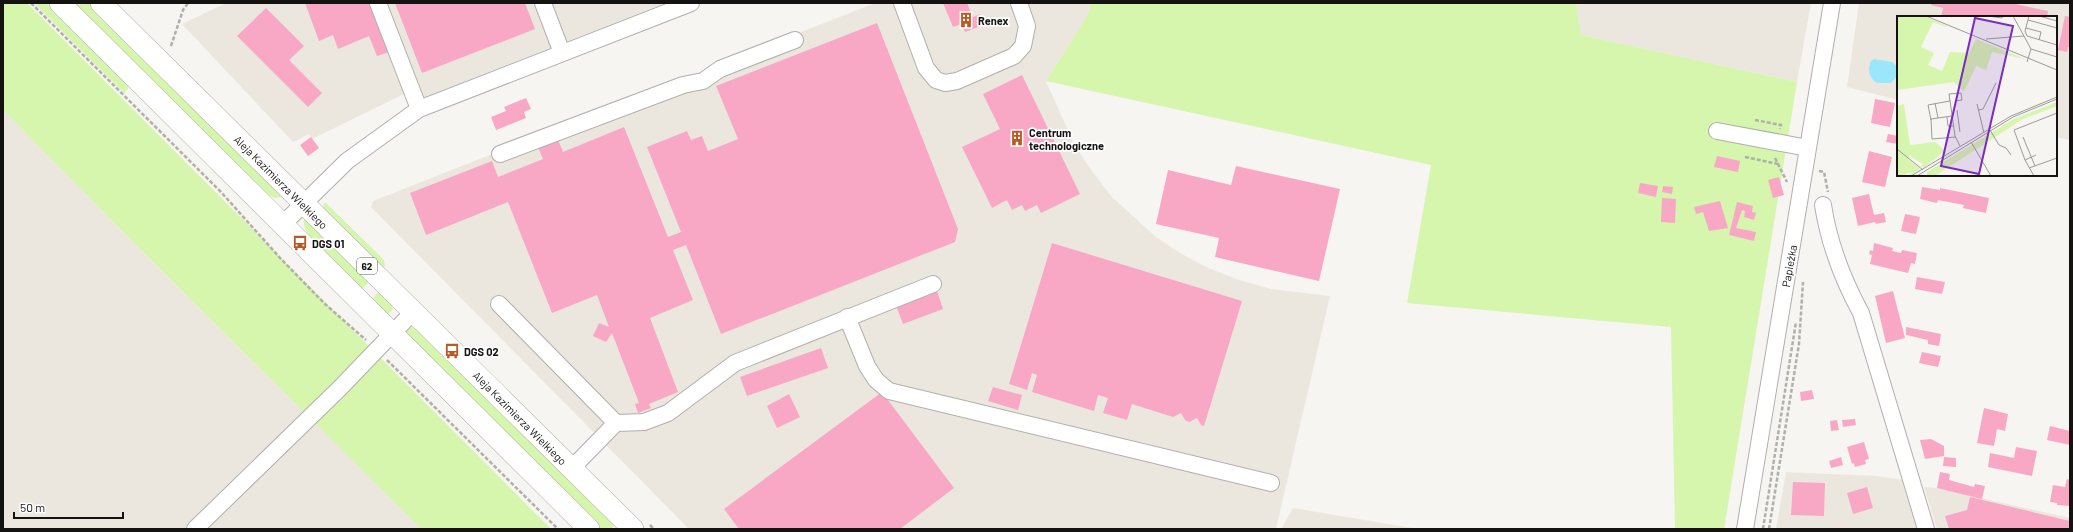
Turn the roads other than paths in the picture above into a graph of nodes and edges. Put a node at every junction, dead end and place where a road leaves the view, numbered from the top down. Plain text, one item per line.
1 (60, 3) edge
2 (101, 3) edge
3 (378, 3) edge
4 (543, 3) edge
5 (691, 3) edge
6 (902, 3) edge
7 (1019, 3) edge
8 (1832, 3) edge
9 (795, 40) dead end
10 (562, 53) junction
11 (419, 109) junction
12 (1717, 131) dead end
13 (1808, 148) junction
14 (500, 154) dead end
15 (303, 204) junction
16 (1823, 205) dead end
17 (282, 225) junction
18 (933, 284) dead end
19 (499, 304) dead end
20 (413, 312) junction
21 (846, 318) junction
22 (393, 334) junction
23 (616, 423) junction
24 (571, 468) junction
25 (1271, 483) dead end
26 (195, 529) edge
27 (589, 529) edge
28 (632, 529) edge
29 (1745, 529) edge
30 (1926, 529) edge

1 - 17 main road
2 - 15 main road, Aleja Kazimierza Wielkiego / 62
3 - 11 street
4 - 10 street
5 - 10 street
6 - 7 street
8 - 13 street, Papieżka
9 - 14 street
10 - 11 street
11 - 15 street
12 - 13 street
13 - 29 street, Papieżka
15 - 17 street
15 - 20 main road, Aleja Kazimierza Wielkiego / 62
16 - 30 street
17 - 22 main road
18 - 21 street
19 - 23 street
20 - 22 street
20 - 24 main road, Aleja Kazimierza Wielkiego / 62
21 - 23 street
21 - 25 street
22 - 26 street
22 - 27 main road
23 - 24 street
24 - 28 main road, Aleja Kazimierza Wielkiego / 62

